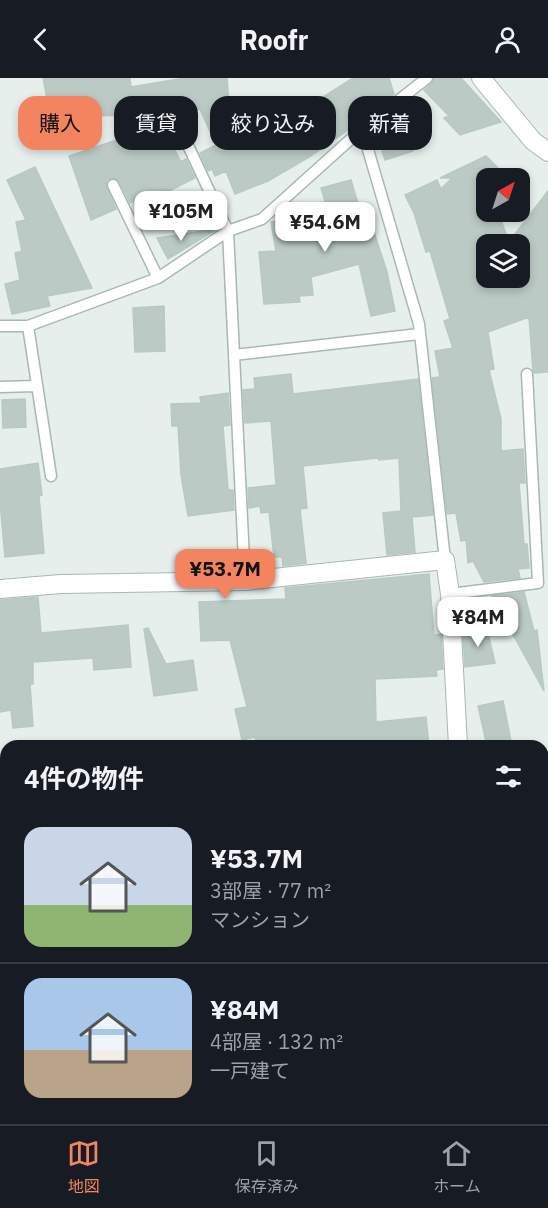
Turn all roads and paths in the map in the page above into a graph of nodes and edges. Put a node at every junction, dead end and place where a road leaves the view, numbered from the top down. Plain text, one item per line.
1 (427, 78) edge
2 (481, 78) edge
3 (404, 96) edge
4 (348, 142) edge
5 (190, 150) edge
6 (368, 150) edge
7 (548, 152) edge
8 (113, 185) dead end
9 (228, 231) junction
10 (158, 278) junction
11 (0, 326) edge
12 (28, 326) junction
13 (419, 334) junction
14 (234, 355) junction
15 (527, 374) dead end
16 (36, 386) junction
17 (0, 387) edge
18 (51, 476) dead end
19 (445, 560) junction
20 (245, 581) junction
21 (0, 589) edge
22 (450, 594) junction
23 (458, 740) edge

1 - 3 lane
2 - 7 street
4 - 9 lane
5 - 9 lane
6 - 13 lane
8 - 10 lane
9 - 10 lane
9 - 14 lane
10 - 12 lane
11 - 12 lane
12 - 16 lane
13 - 14 lane
13 - 19 lane
14 - 20 lane
15 - 22 lane
16 - 17 lane
16 - 18 lane
19 - 20 street
19 - 22 street
20 - 21 street
22 - 23 street

